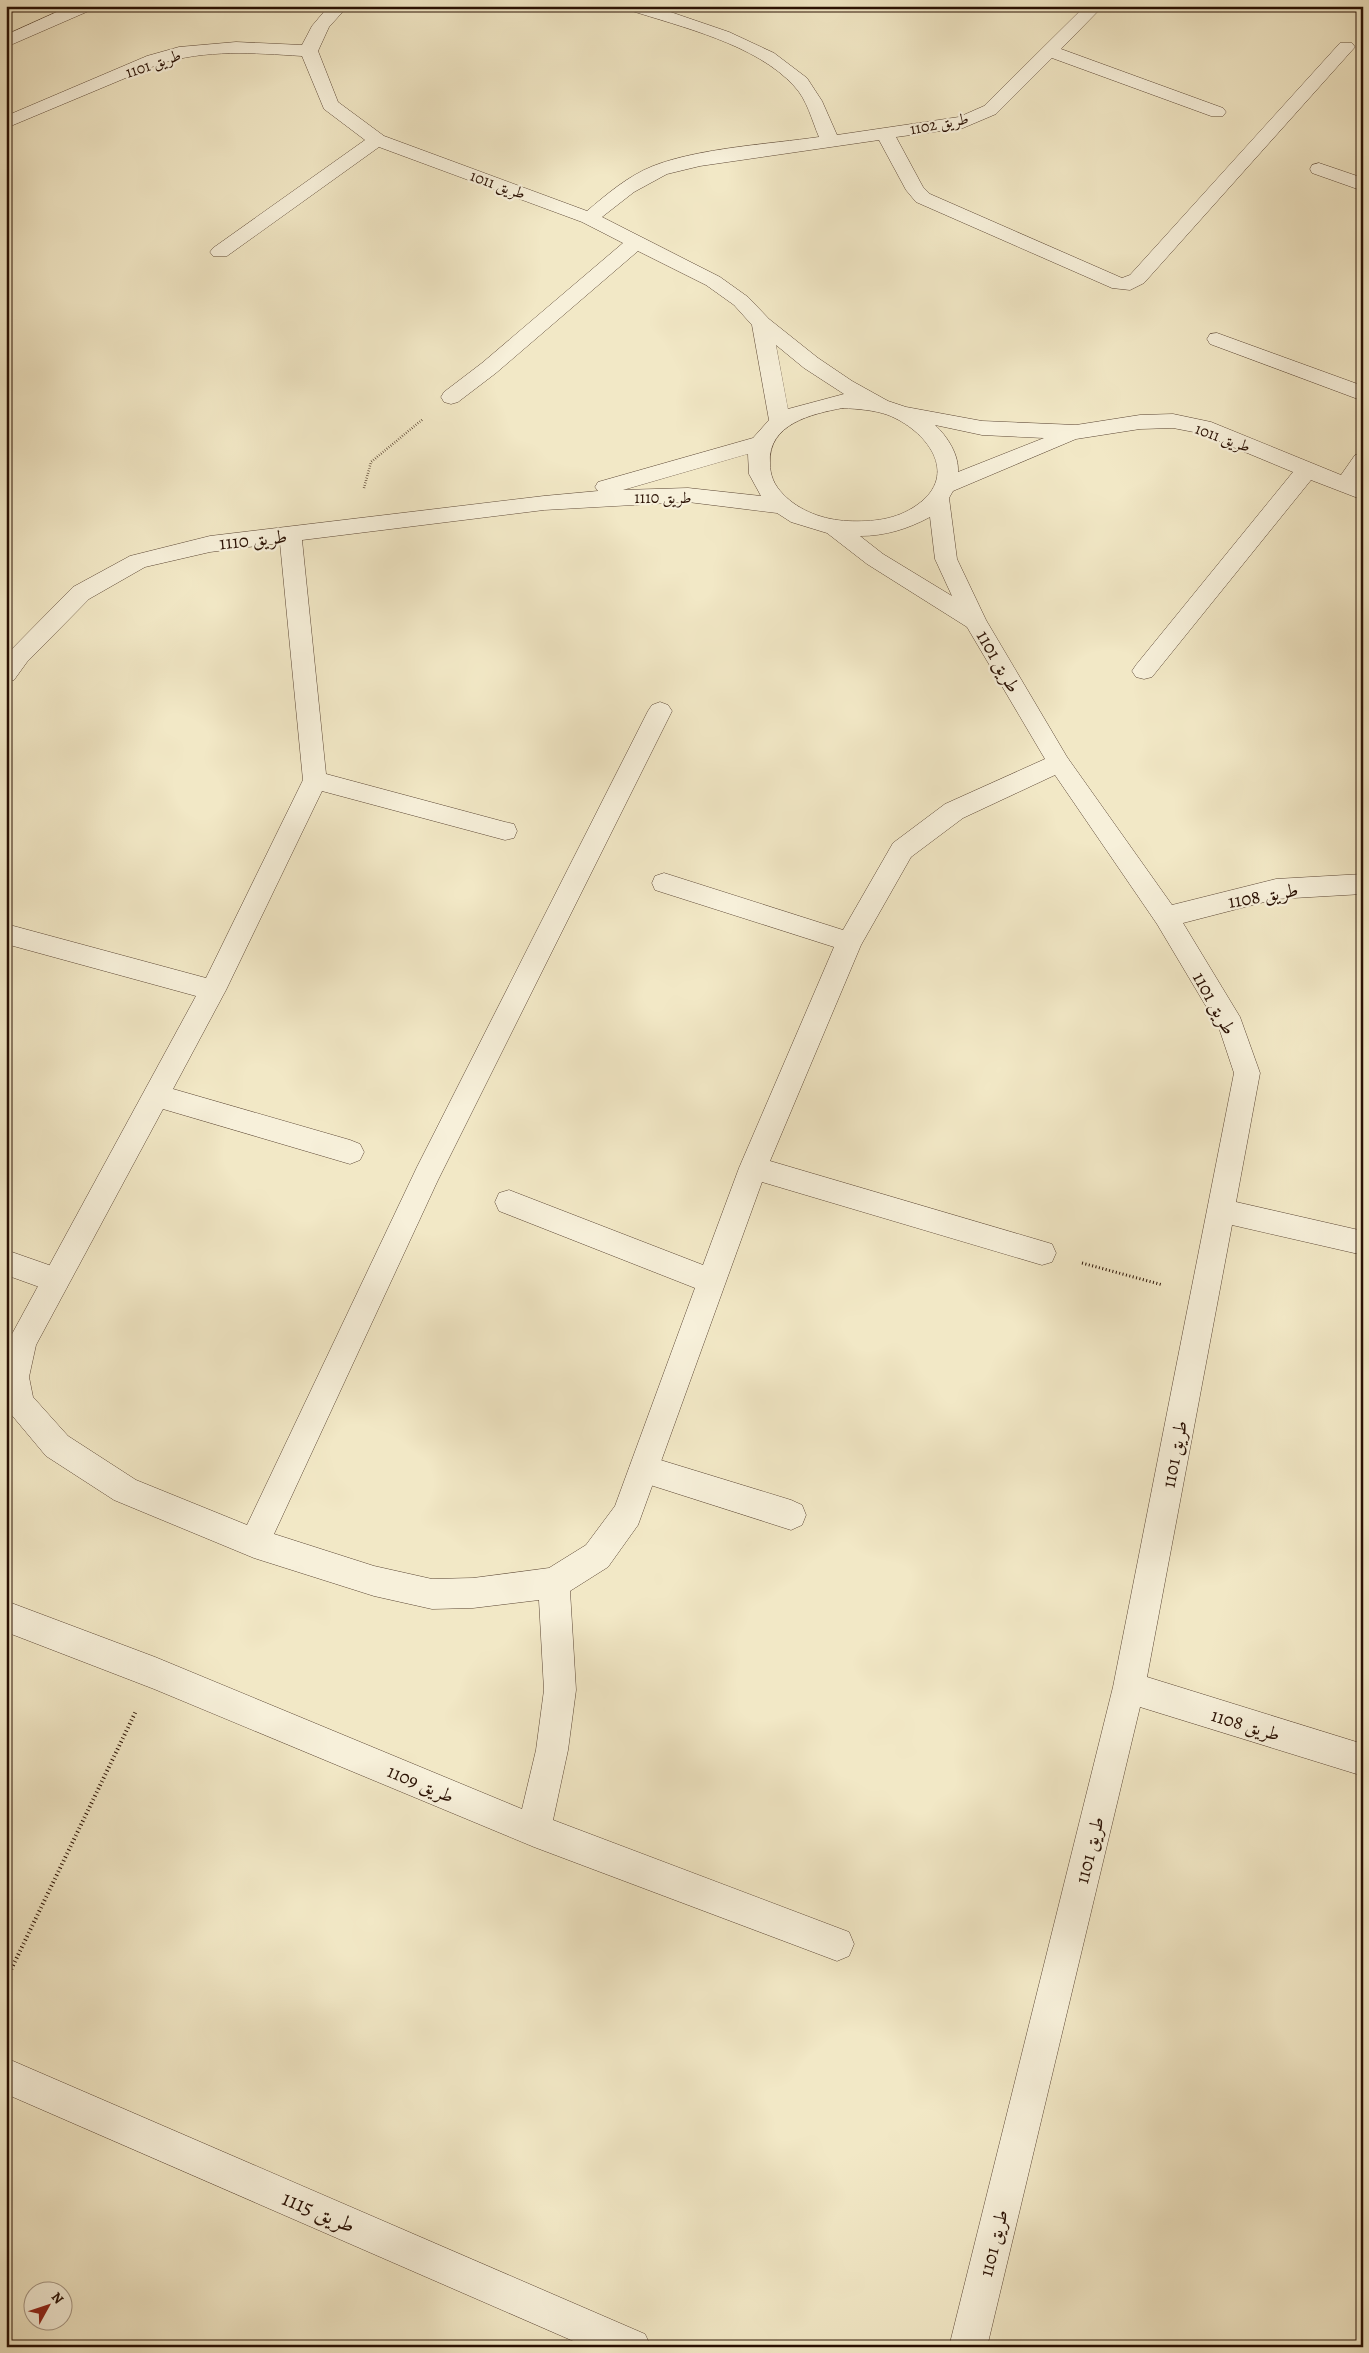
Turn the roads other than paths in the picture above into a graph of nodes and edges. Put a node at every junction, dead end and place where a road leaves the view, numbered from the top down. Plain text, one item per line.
1 (13, 6) edge
2 (85, 6) edge
3 (340, 6) edge
4 (635, 6) edge
5 (1095, 6) edge
6 (6, 9) edge
7 (6, 42) edge
8 (1346, 47) dead end
9 (309, 51) junction
10 (1049, 51) junction
11 (1217, 112) dead end
12 (6, 123) edge
13 (884, 132) junction
14 (376, 140) junction
15 (830, 140) junction
16 (1319, 169) dead end
17 (1363, 185) edge
18 (589, 218) junction
19 (635, 243) junction
20 (220, 252) dead end
21 (762, 323) junction
22 (1217, 339) dead end
23 (1363, 394) edge
24 (451, 396) road end
25 (888, 408) junction
26 (780, 422) junction
27 (1076, 432) junction
28 (761, 443) junction
29 (1363, 460) edge
30 (1307, 470) junction
31 (1354, 489) edge
32 (941, 492) junction
33 (544, 503) junction
34 (782, 506) junction
35 (835, 528) junction
36 (290, 535) junction
37 (975, 621) junction
38 (10, 661) edge
39 (1144, 671) dead end
40 (660, 711) dead end
41 (1059, 763) junction
42 (315, 780) junction
43 (505, 832) dead end
44 (664, 883) dead end
45 (1363, 884) edge
46 (1166, 917) junction
47 (6, 934) edge
48 (849, 942) junction
49 (213, 990) junction
50 (156, 1095) junction
51 (350, 1152) dead end
52 (753, 1168) junction
53 (509, 1202) dead end
54 (1220, 1210) junction
55 (1363, 1243) edge
56 (1042, 1253) road end
57 (6, 1262) edge
58 (56, 1280) junction
59 (713, 1282) junction
60 (13, 1408) edge
61 (644, 1469) junction
62 (791, 1515) dead end
63 (254, 1543) junction
64 (554, 1583) junction
65 (6, 1616) edge
66 (1129, 1687) junction
67 (1363, 1760) edge
68 (534, 1830) junction
69 (837, 1944) dead end
70 (6, 2076) edge
71 (632, 2347) edge
72 (968, 2347) edge

1 - 6 street
2 - 7 street
3 - 9 street
4 - 15 street
5 - 10 street, طريق 1102
8 - 13 street
9 - 12 street, طريق 1101
9 - 14 street, طريق 1011
10 - 11 street
10 - 13 street, طريق 1102
13 - 15 street, طريق 1102
14 - 18 street, طريق 1011
14 - 20 street
15 - 18 street, طريق 1102
16 - 17 street
18 - 19 street, طريق 1011
19 - 21 street, طريق 1011
19 - 24 street
21 - 25 street, طريق 1011
21 - 26 street
22 - 23 street
25 - 26 street
25 - 27 street, طريق 1011
25 - 32 street
26 - 28 street
27 - 30 street, طريق 1011
27 - 32 street, طريق 1011
28 - 33 street, طريق 1110
28 - 34 street
29 - 31 street
30 - 31 street, طريق 1011
30 - 39 street
32 - 35 street
32 - 37 street, طريق 1101
33 - 34 street, طريق 1110
33 - 36 street, طريق 1110
34 - 35 street
35 - 37 street, طريق 1101
36 - 38 street, طريق 1110
36 - 42 street
37 - 41 street, طريق 1101
40 - 63 street
41 - 46 street, طريق 1101
41 - 48 street
42 - 43 street
42 - 49 street
44 - 48 street
45 - 46 street, طريق 1108
46 - 54 street, طريق 1101
47 - 49 street
48 - 52 street
49 - 50 street
50 - 51 street
50 - 58 street
52 - 56 street
52 - 59 street
53 - 59 street
54 - 55 street
54 - 66 street, طريق 1101
57 - 58 street
58 - 60 street
59 - 61 street
60 - 63 street
61 - 62 street
61 - 64 street
63 - 64 street
64 - 68 street
65 - 68 street, طريق 1109
66 - 67 street, طريق 1108
66 - 72 street, طريق 1101
68 - 69 street, طريق 1109
70 - 71 street, طريق 1115

